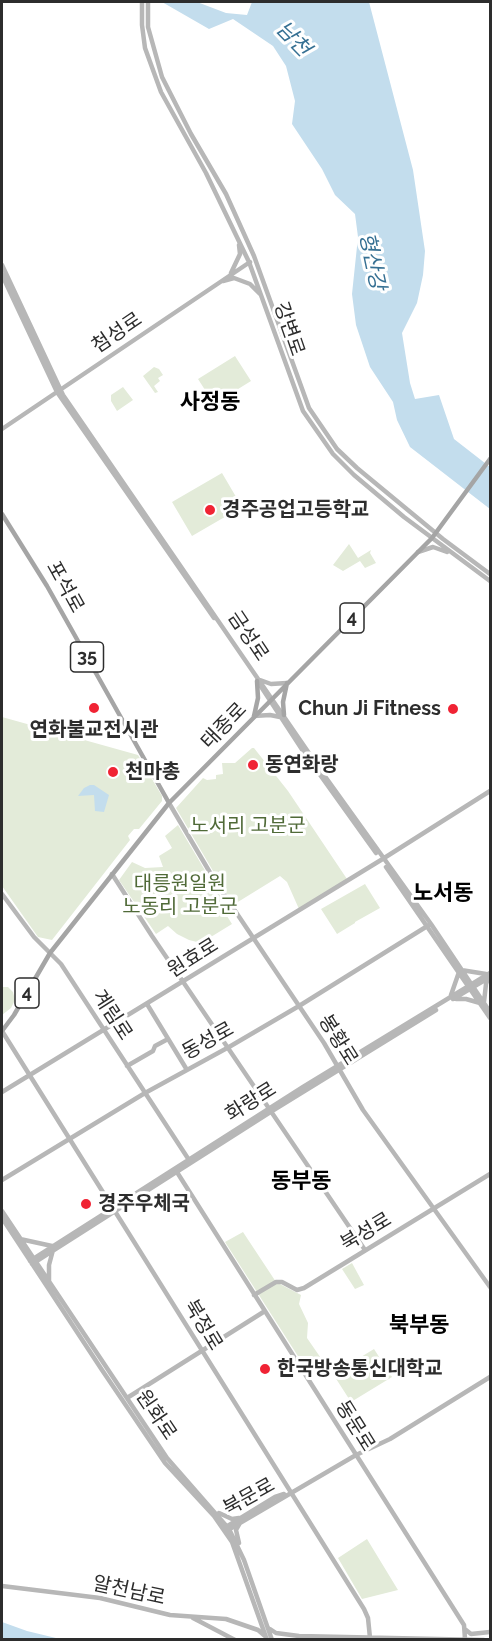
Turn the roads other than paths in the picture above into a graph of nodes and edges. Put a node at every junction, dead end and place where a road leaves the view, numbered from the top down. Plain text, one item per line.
1 (142, 2) edge
2 (148, 2) edge
3 (145, 26) junction
4 (238, 238) junction
5 (255, 259) junction
6 (249, 262) junction
7 (2, 265) edge
8 (2, 275) edge
9 (230, 275) junction
10 (220, 282) junction
11 (261, 294) junction
12 (301, 389) junction
13 (58, 391) junction
14 (295, 392) junction
15 (2, 429) edge
16 (335, 451) junction
17 (490, 459) edge
18 (2, 514) edge
19 (434, 535) junction
20 (417, 553) junction
21 (455, 555) junction
22 (490, 574) edge
23 (490, 581) edge
24 (258, 680) junction
25 (286, 683) junction
26 (271, 699) junction
27 (282, 716) junction
28 (254, 717) junction
29 (490, 791) edge
30 (170, 803) junction
31 (383, 860) junction
32 (112, 874) junction
33 (2, 894) edge
34 (429, 925) junction
35 (252, 939) junction
36 (50, 953) junction
37 (460, 971) junction
38 (489, 975) edge
39 (183, 982) junction
40 (471, 987) junction
41 (448, 1001) junction
42 (482, 1003) junction
43 (147, 1004) junction
44 (299, 1006) junction
45 (490, 1012) edge
46 (490, 1018) edge
47 (2, 1030) edge
48 (104, 1030) junction
49 (168, 1038) junction
50 (229, 1047) junction
51 (127, 1066) junction
52 (338, 1067) junction
53 (187, 1070) junction
54 (29, 1075) junction
55 (2, 1092) edge
56 (145, 1093) junction
57 (271, 1109) junction
58 (69, 1139) junction
59 (189, 1160) junction
60 (176, 1170) junction
61 (490, 1174) edge
62 (2, 1180) edge
63 (434, 1208) junction
64 (113, 1209) junction
65 (2, 1211) edge
66 (2, 1218) edge
67 (20, 1239) junction
68 (53, 1248) junction
69 (365, 1250) junction
70 (32, 1261) junction
71 (49, 1283) junction
72 (490, 1287) edge
73 (255, 1294) junction
74 (265, 1311) junction
75 (201, 1351) junction
76 (490, 1377) edge
77 (127, 1398) junction
78 (356, 1455) junction
79 (290, 1492) junction
80 (216, 1512) junction
81 (242, 1519) junction
82 (226, 1529) junction
83 (240, 1549) junction
84 (2, 1586) edge
85 (190, 1617) junction
86 (226, 1619) junction
87 (464, 1625) junction
88 (260, 1628) junction
89 (490, 1632) edge
90 (229, 1635) junction
91 (270, 1637) edge
92 (347, 1637) junction
93 (322, 1638) edge
94 (370, 1638) edge
95 (465, 1639) edge
96 (235, 1640) edge
97 (340, 1640) edge
98 (484, 1640) edge

1 - 3 street
2 - 3 street
3 - 4 street, 강변로
3 - 5 street, 강변로
4 - 6 street, 강변로
4 - 9 street
5 - 6 street, 첨성로
5 - 12 street, 강변로
6 - 9 street, 첨성로
6 - 11 street, 강변로
7 - 13 street, 금성로
8 - 13 street, 금성로
9 - 10 street, 첨성로
10 - 11 street
10 - 13 street, 첨성로
11 - 14 street, 강변로
12 - 14 street
12 - 16 street, 강변로
13 - 15 street, 첨성로
13 - 24 street, 금성로
14 - 16 street, 강변로
16 - 19 street, 강변로
17 - 19 main road, 태종로 / 4
18 - 30 main road, 포석로 / 35
19 - 20 main road, 태종로 / 4
19 - 21 street, 강변로
19 - 22 street, 강변로
20 - 21 street
20 - 25 main road, 태종로 / 4
21 - 23 street, 강변로
24 - 25 street
24 - 26 street, 금성로
24 - 28 main road
25 - 26 main road, 태종로 / 4
25 - 27 main road
26 - 27 street, 금성로
26 - 28 main road, 태종로 / 4
27 - 28 street
27 - 31 street, 금성로
28 - 30 main road, 태종로 / 4
29 - 31 street, 원효로
30 - 32 main road, 태종로 / 4
30 - 35 street, 봉황로
31 - 34 street, 금성로
31 - 35 street, 원효로
32 - 36 main road, 태종로 / 4
32 - 39 street
33 - 36 street, 계림로
34 - 37 street, 금성로
34 - 44 street, 동성로
35 - 39 street, 원효로
35 - 44 street, 봉황로
36 - 47 main road, 태종로 / 4
36 - 48 street, 계림로
37 - 38 street
37 - 40 street, 금성로
37 - 41 street
38 - 40 street, 화랑로
38 - 42 street
39 - 43 street, 원효로
39 - 50 street
40 - 41 street, 화랑로
40 - 42 street, 금성로
41 - 42 street
41 - 52 street, 화랑로
42 - 45 street, 금성로
42 - 46 street, 금성로
43 - 48 street, 원효로
43 - 49 street
44 - 50 street, 동성로
44 - 52 street, 봉황로
47 - 54 street, 북정로
48 - 51 street, 계림로
48 - 54 street, 원효로
49 - 51 street
49 - 53 street
50 - 53 street, 동성로
50 - 57 street
51 - 56 street, 계림로
52 - 57 street, 화랑로
52 - 63 street, 봉황로
53 - 56 street, 동성로
54 - 55 street, 원효로
54 - 58 street, 북정로
56 - 58 street, 동성로
56 - 59 street, 계림로
57 - 59 street, 화랑로
57 - 60 street, 화랑로
57 - 69 street
58 - 62 street, 동성로
58 - 64 street, 북정로
59 - 60 street, 화랑로
60 - 64 street, 화랑로
60 - 73 street, 동문로
61 - 63 street, 북성로
63 - 69 street, 북성로
63 - 72 street, 봉황로
64 - 68 street, 화랑로
64 - 75 street, 북정로
65 - 67 street, 원화로
66 - 70 street, 원화로
67 - 68 street
67 - 70 street, 원화로
68 - 70 street, 화랑로
68 - 71 street
69 - 73 street, 북성로
70 - 71 street, 원화로
70 - 82 street, 원화로
71 - 77 street, 원화로
73 - 74 street, 동문로
74 - 75 street
74 - 78 street, 동문로
75 - 77 street
75 - 79 street, 북정로
76 - 78 street, 북문로
77 - 80 street, 원화로
78 - 79 street, 북문로
78 - 87 street, 동문로
79 - 81 street, 북문로
79 - 94 street, 북정로
80 - 81 street
80 - 82 street, 원화로
81 - 82 street, 북문로
81 - 83 street
82 - 83 street, 원화로
82 - 88 street, 원화로
83 - 91 street, 원화로
84 - 85 street, 알천남로
85 - 86 street, 알천남로
85 - 90 street
86 - 88 street, 알천남로
86 - 90 street
87 - 89 street
87 - 95 street
88 - 91 street
90 - 96 street
91 - 93 street
92 - 93 street
92 - 94 street
92 - 97 street
94 - 95 street
95 - 98 street

